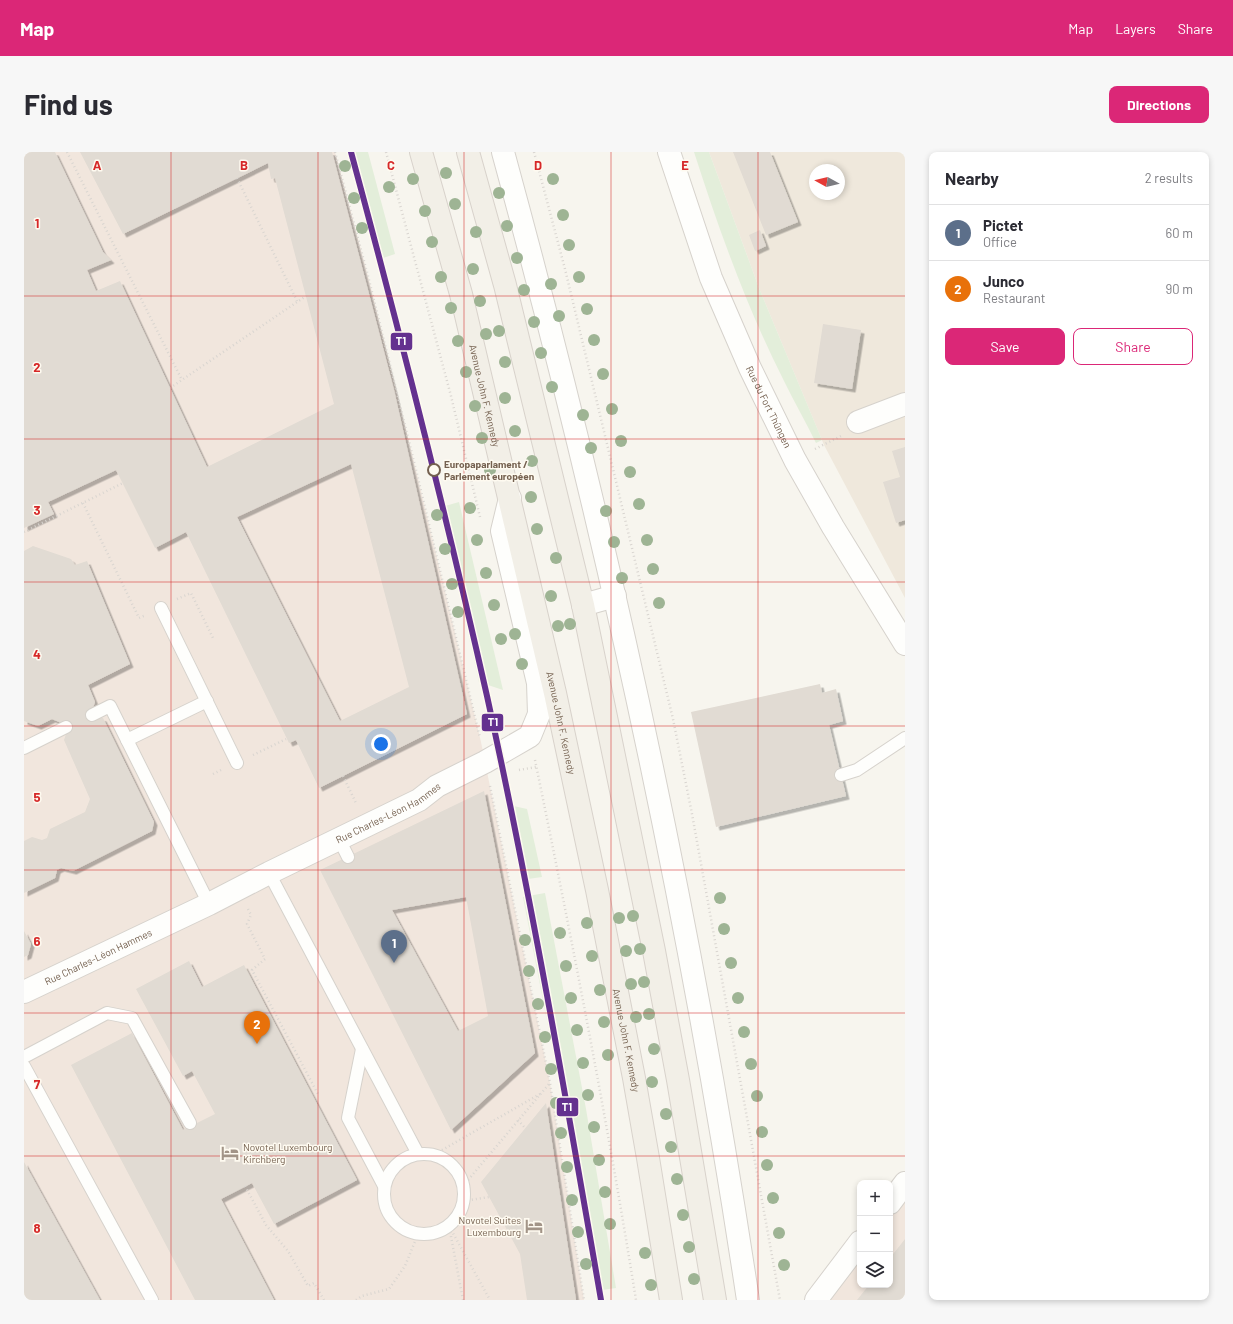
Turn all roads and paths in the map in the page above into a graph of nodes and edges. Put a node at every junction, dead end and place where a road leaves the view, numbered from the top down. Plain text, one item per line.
1 (68, 152) edge
2 (335, 152) edge
3 (421, 152) edge
4 (468, 152) edge
5 (504, 152) edge
6 (534, 152) edge
7 (669, 152) edge
8 (237, 178) dead end
9 (306, 296) dead end
10 (297, 302) junction
11 (182, 380) junction
12 (170, 388) dead end
13 (905, 404) edge
14 (858, 422) dead end
15 (840, 436) dead end
16 (811, 444) dead end
17 (824, 445) dead end
18 (814, 450) dead end
19 (123, 483) dead end
20 (510, 498) junction
21 (83, 503) junction
22 (24, 532) edge
23 (615, 596) junction
24 (583, 604) junction
25 (161, 608) junction
26 (213, 638) dead end
27 (905, 644) edge
28 (207, 701) junction
29 (92, 715) dead end
30 (66, 727) dead end
31 (905, 738) edge
32 (127, 740) junction
33 (24, 748) edge
34 (483, 752) junction
35 (237, 763) dead end
36 (841, 775) dead end
37 (343, 776) dead end
38 (356, 803) dead end
39 (269, 873) junction
40 (245, 903) dead end
41 (209, 904) junction
42 (24, 992) edge
43 (362, 1049) junction
44 (24, 1057) edge
45 (24, 1066) edge
46 (550, 1083) junction
47 (542, 1092) junction
48 (319, 1096) dead end
49 (518, 1120) junction
50 (190, 1122) dead end
51 (525, 1128) dead end
52 (418, 1154) junction
53 (433, 1154) junction
54 (905, 1183) edge
55 (245, 1186) dead end
56 (384, 1186) junction
57 (463, 1186) junction
58 (489, 1197) dead end
59 (893, 1199) edge
60 (464, 1201) junction
61 (449, 1226) junction
62 (418, 1234) junction
63 (857, 1246) edge
64 (152, 1300) edge
65 (324, 1300) edge
66 (356, 1300) edge
67 (463, 1300) edge
68 (490, 1300) edge
69 (584, 1300) edge
70 (671, 1300) edge
71 (715, 1300) edge
72 (748, 1300) edge
73 (780, 1300) edge
74 (816, 1300) edge

1 - 11 path
2 - 34 path
3 - 20 main road, Avenue John F. Kennedy
4 - 24 main road
5 - 23 street
6 - 73 path
7 - 27 street, Rue du Fort Thüngen
8 - 10 path
9 - 10 path
10 - 11 path
11 - 12 path
13 - 14 street
15 - 17 path
16 - 18 path
19 - 21 path
20 - 34 street, Rue Charles-Léon Hammes
20 - 70 main road, Avenue John F. Kennedy
21 - 22 path
21 - 25 path
23 - 24 street
23 - 72 street
24 - 71 main road
25 - 26 path
25 - 28 lane
28 - 32 lane
28 - 35 lane
29 - 32 lane
30 - 33 lane
31 - 36 lane
32 - 41 lane
34 - 39 street, Rue Charles-Léon Hammes
34 - 46 path
37 - 38 path
39 - 41 street, Rue Charles-Léon Hammes
39 - 43 lane
40 - 48 path
41 - 42 street, Rue Charles-Léon Hammes
43 - 52 lane
43 - 56 lane
44 - 50 lane
45 - 64 lane
46 - 47 path
46 - 69 path
47 - 49 path
47 - 53 path
49 - 51 path
49 - 57 path
52 - 53 lane
52 - 56 lane
53 - 57 lane
54 - 59 street
55 - 65 path
56 - 62 lane
57 - 60 lane
58 - 60 path
60 - 61 lane
61 - 62 lane
61 - 67 path
61 - 68 path
62 - 66 path
63 - 74 street

